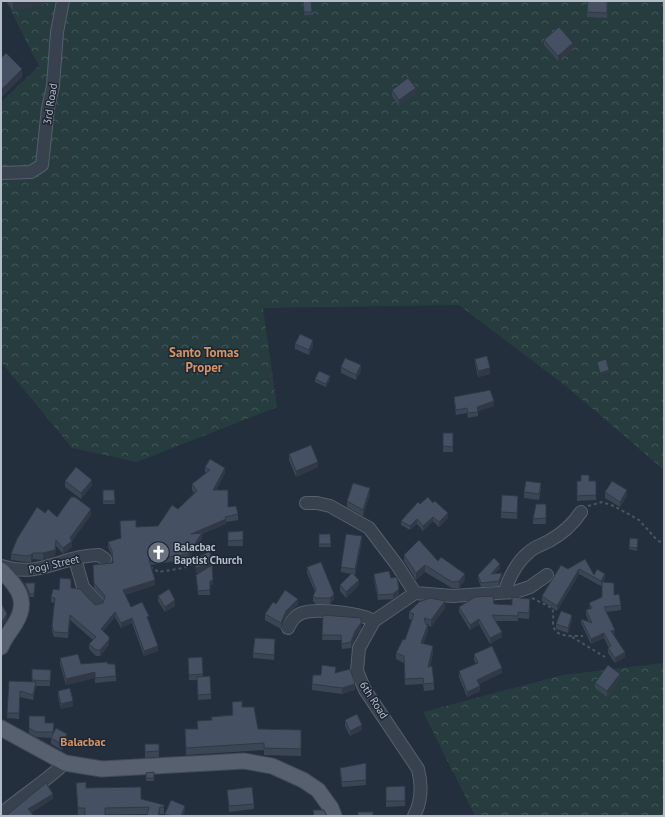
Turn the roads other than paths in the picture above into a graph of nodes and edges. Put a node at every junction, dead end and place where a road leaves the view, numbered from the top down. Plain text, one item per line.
1 (64, 1) edge
2 (1, 173) edge
3 (306, 503) dead end
4 (581, 512) road end
5 (75, 559) junction
6 (105, 559) dead end
7 (1, 566) edge
8 (1, 570) edge
9 (547, 575) dead end
10 (510, 592) junction
11 (415, 593) junction
12 (98, 603) edge
13 (374, 621) junction
14 (288, 628) dead end
15 (1, 647) edge
16 (1, 728) edge
17 (65, 763) junction
18 (1, 814) edge
19 (334, 816) edge
20 (414, 816) edge

1 - 2 street, 3rd Road
3 - 11 street
4 - 10 street
5 - 6 street, Pogi Street
5 - 7 street, Pogi Street
5 - 12 street
8 - 15 main road
9 - 10 street
10 - 11 street
11 - 13 street, 6th Road
13 - 14 street
13 - 20 street, 6th Road
16 - 17 main road
17 - 18 street
17 - 19 main road

